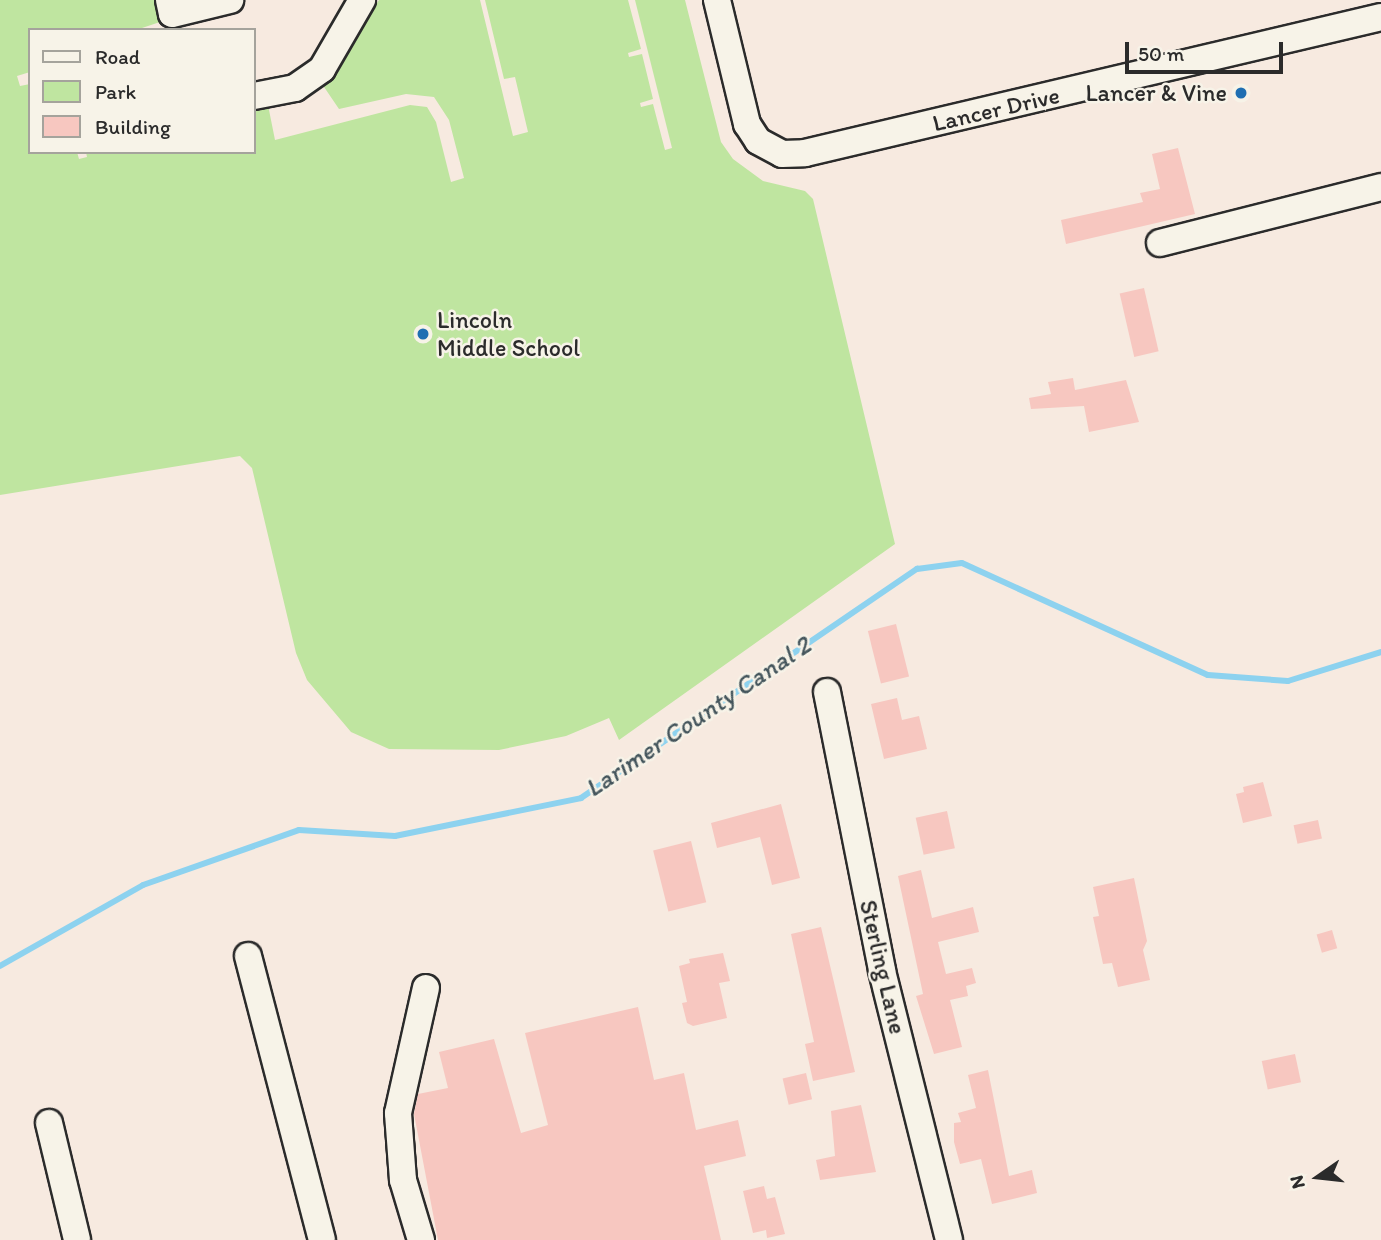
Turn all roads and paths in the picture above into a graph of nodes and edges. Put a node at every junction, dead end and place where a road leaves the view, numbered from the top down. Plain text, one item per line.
1 (230, 0) edge
2 (362, 0) edge
3 (717, 0) edge
4 (172, 14) edge
5 (1381, 17) edge
6 (256, 96) edge
7 (1381, 187) edge
8 (1160, 243) dead end
9 (827, 692) dead end
10 (248, 956) dead end
11 (426, 989) dead end
12 (49, 1123) dead end
13 (76, 1240) edge
14 (322, 1240) edge
15 (421, 1240) edge
16 (950, 1240) edge

1 - 4 street
2 - 6 street
3 - 5 street, Lancer Drive
7 - 8 street
9 - 16 street, Sterling Lane
10 - 14 street
11 - 15 street
12 - 13 street

